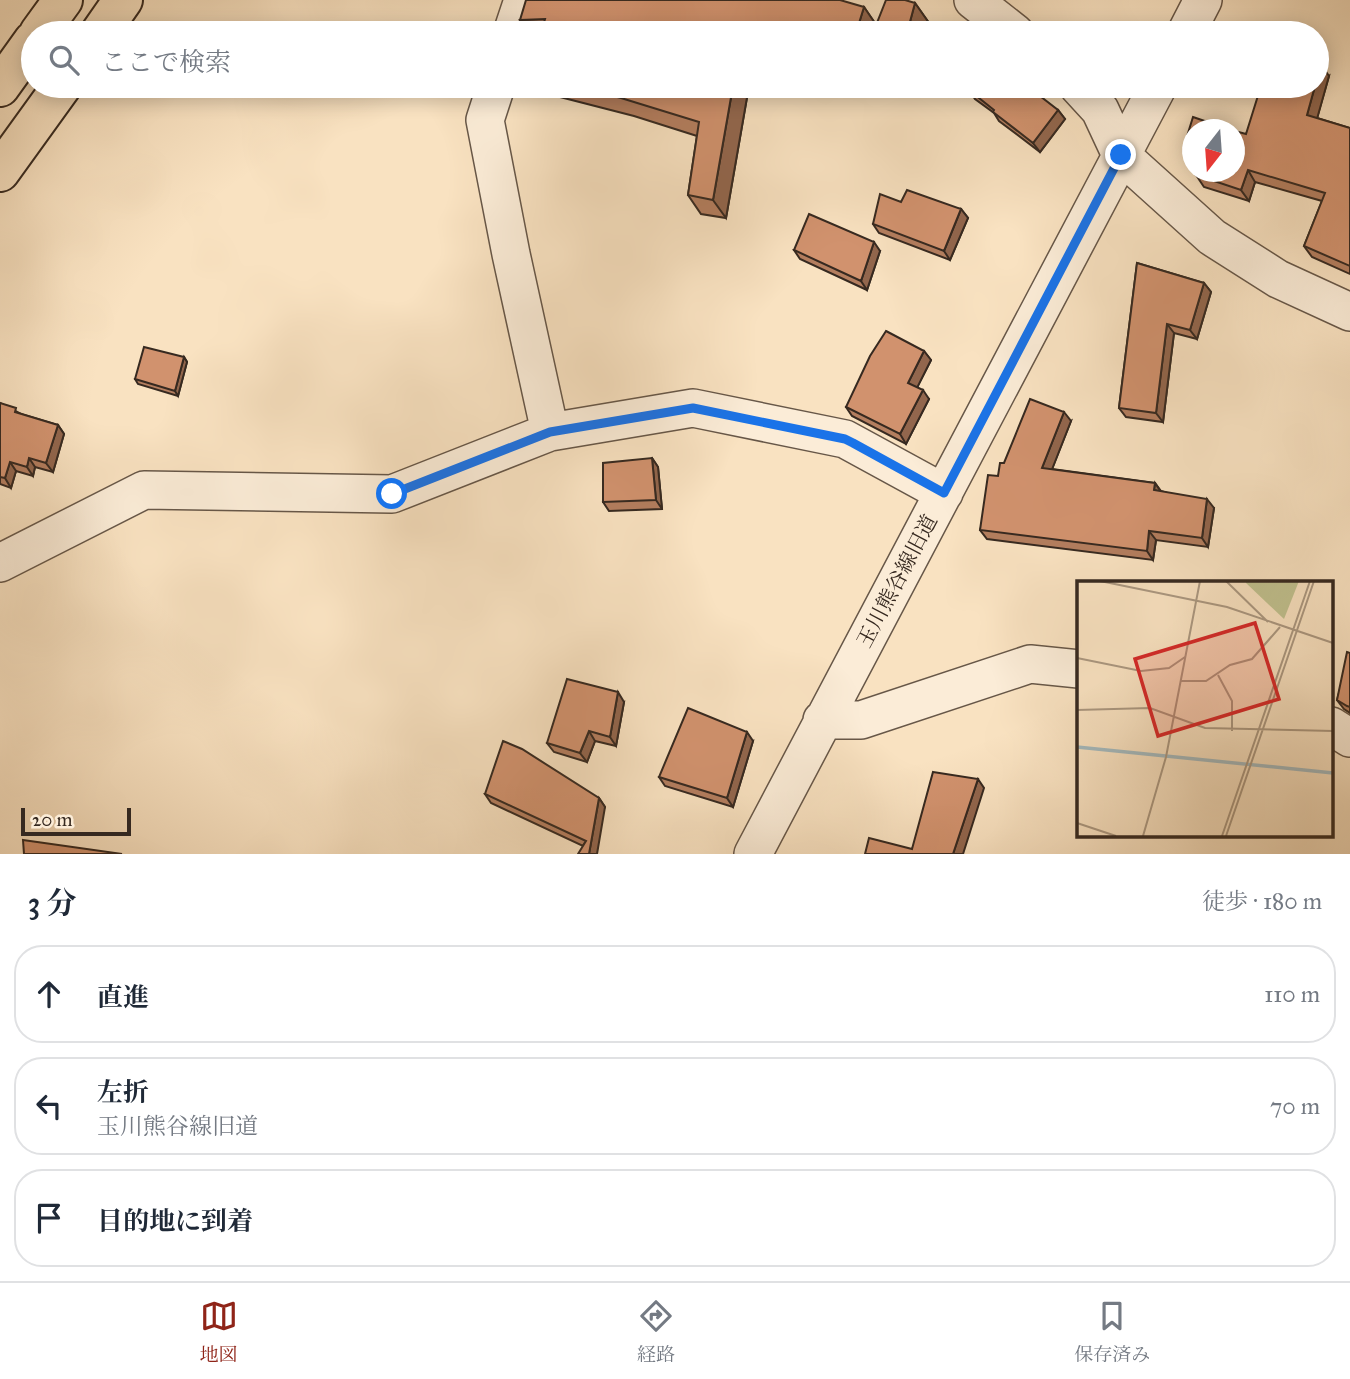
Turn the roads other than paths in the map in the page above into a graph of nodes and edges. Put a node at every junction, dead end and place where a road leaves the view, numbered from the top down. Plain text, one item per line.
1 (63, 0) edge
2 (123, 0) edge
3 (523, 0) edge
4 (973, 0) edge
5 (1203, 0) edge
6 (48, 21) edge
7 (108, 21) edge
8 (516, 21) edge
9 (1000, 21) edge
10 (1192, 21) edge
11 (21, 58) edge
12 (0, 87) edge
13 (53, 98) edge
14 (492, 98) edge
15 (1089, 98) edge
16 (1152, 98) edge
17 (1121, 155) junction
18 (0, 172) edge
19 (1350, 312) edge
20 (550, 432) junction
21 (944, 493) junction
22 (0, 564) edge
23 (1077, 669) edge
24 (822, 720) junction
25 (1332, 727) edge
26 (1350, 738) edge
27 (753, 854) edge

1 - 6 main road
2 - 7 main road
3 - 8 street
4 - 9 street
5 - 10 street
11 - 12 main road
13 - 18 main road
14 - 20 street
15 - 17 street
16 - 17 street, 玉川熊谷線旧道
17 - 19 street
17 - 21 street, 玉川熊谷線旧道
20 - 21 street
20 - 22 street
21 - 24 street, 玉川熊谷線旧道
23 - 24 street
24 - 27 street, 玉川熊谷線旧道
25 - 26 street

